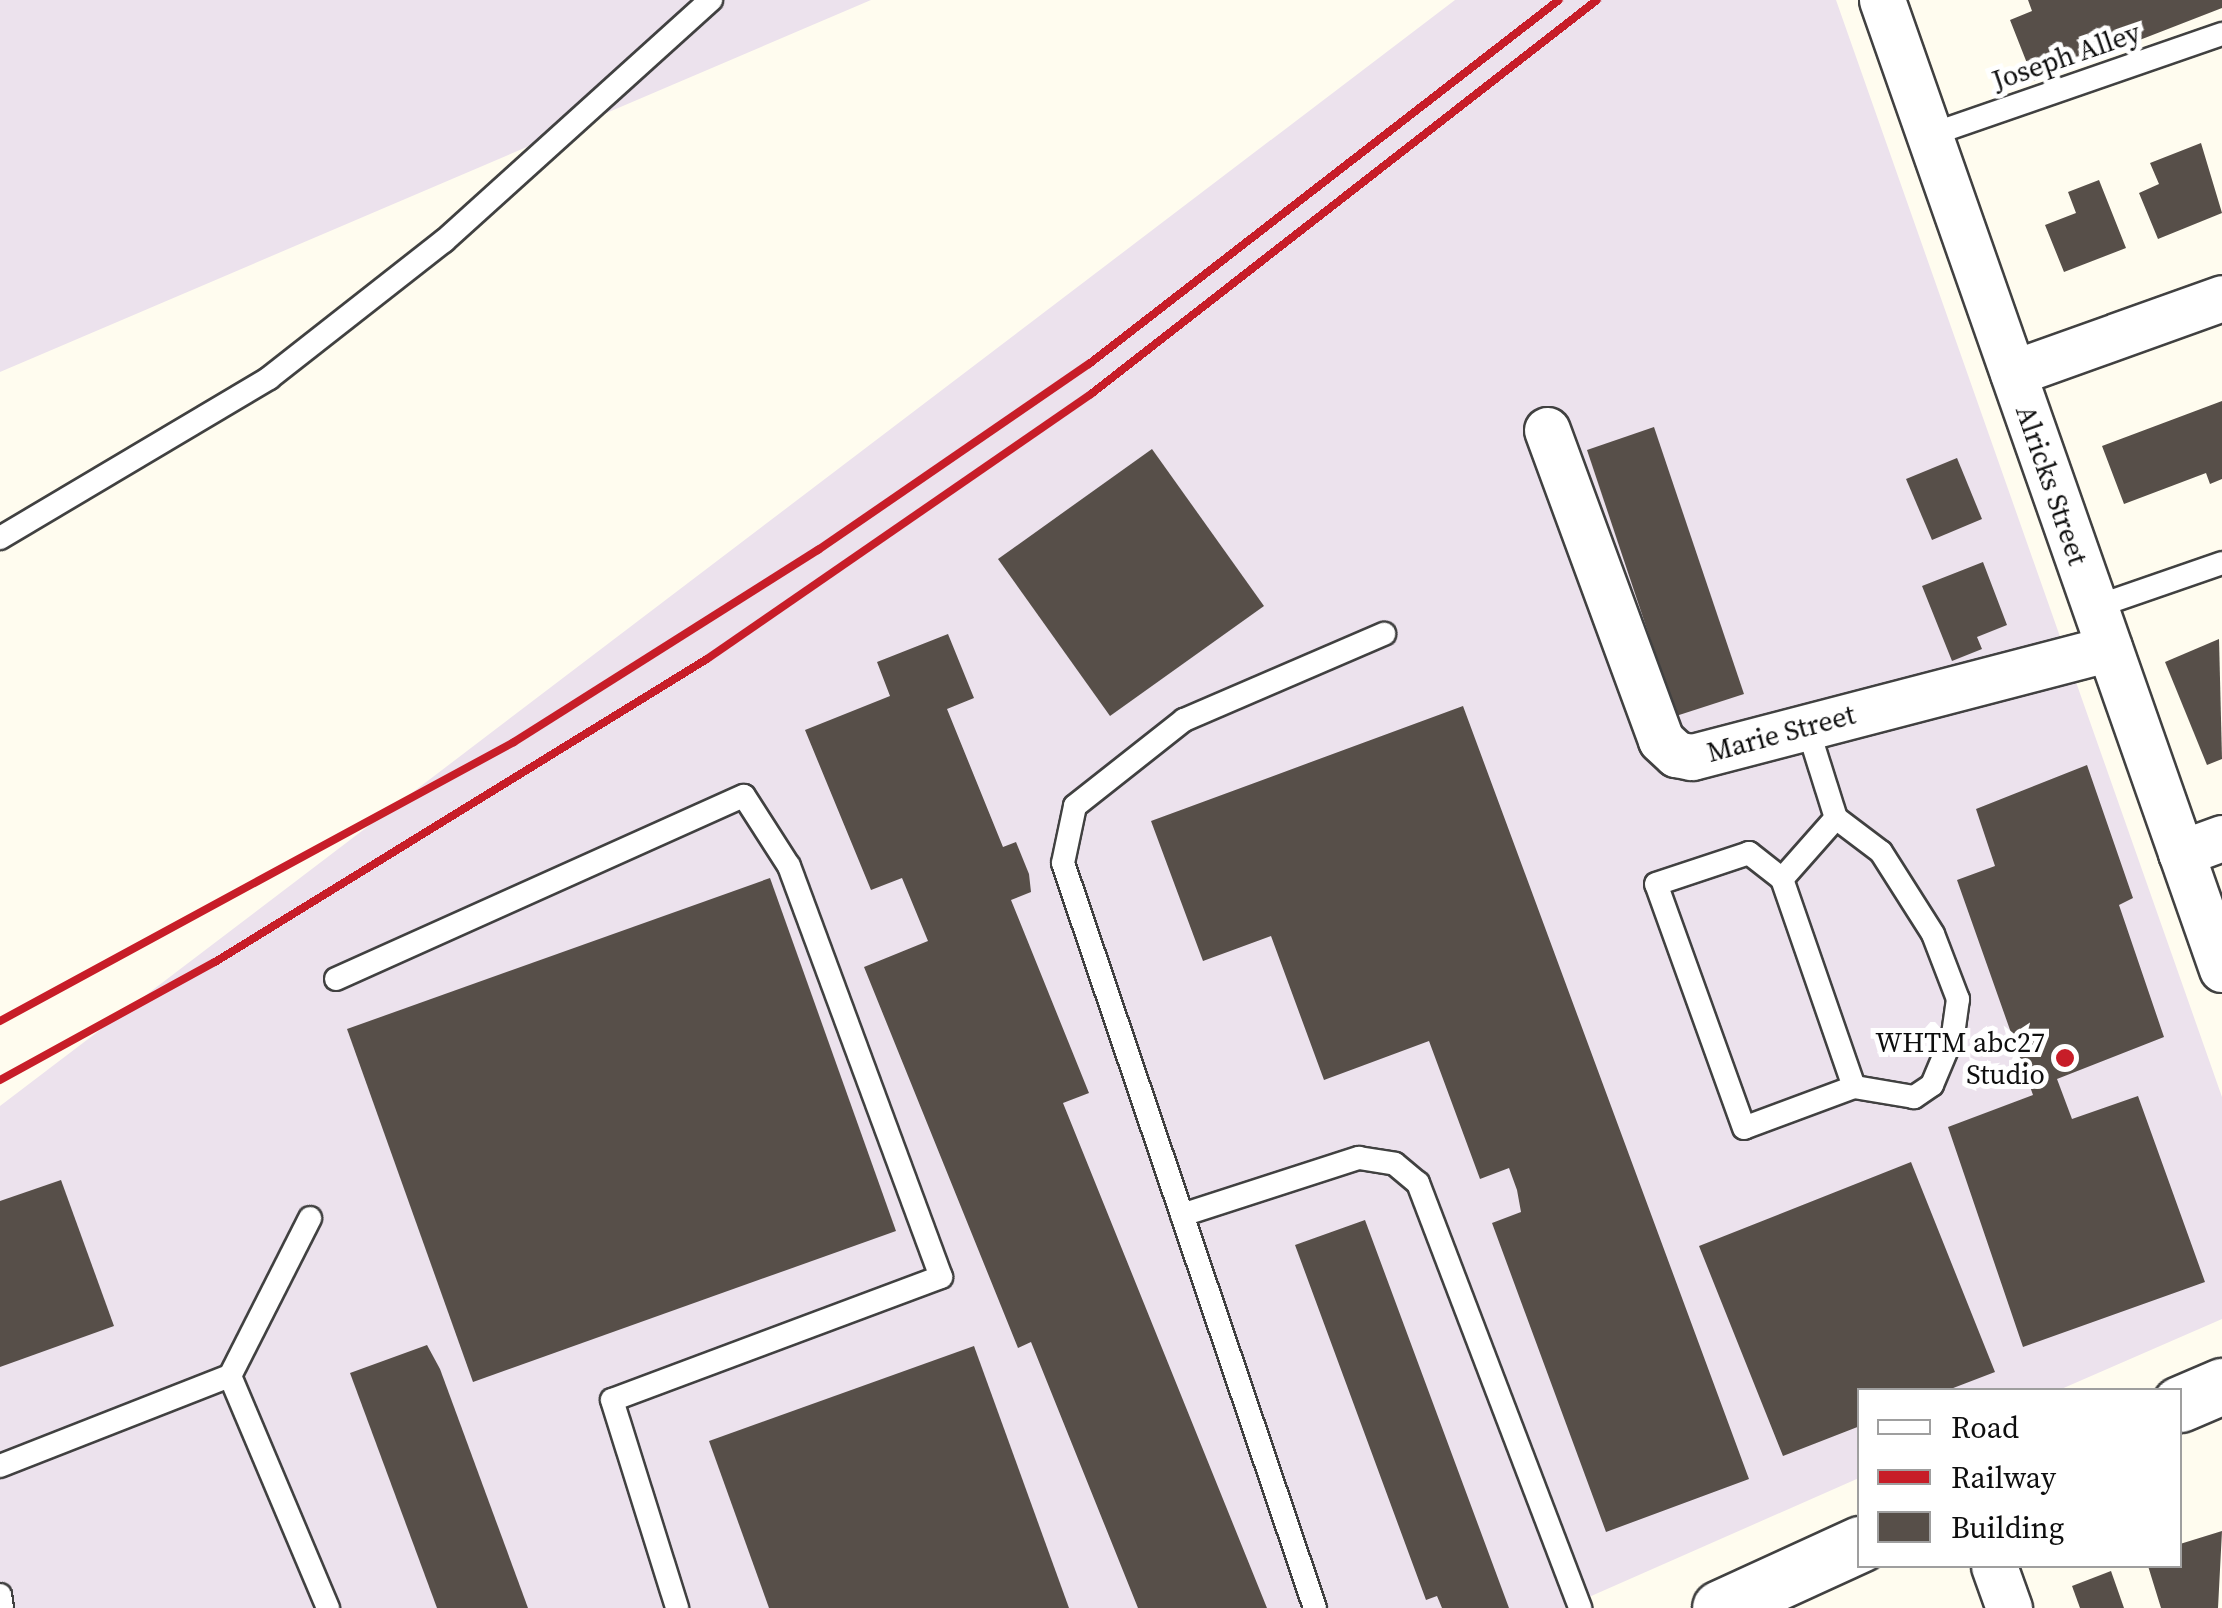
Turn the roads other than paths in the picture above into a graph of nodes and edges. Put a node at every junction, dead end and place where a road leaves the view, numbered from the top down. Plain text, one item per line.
1 (711, 0) edge
2 (1882, 0) edge
3 (2222, 34) edge
4 (1930, 135) junction
5 (2222, 298) edge
6 (2013, 373) junction
7 (1546, 430) dead end
8 (0, 538) edge
9 (2222, 562) edge
10 (2102, 628) junction
11 (1384, 634) dead end
12 (1808, 726) junction
13 (1836, 818) junction
14 (2202, 846) edge
15 (1782, 879) junction
16 (2222, 970) edge
17 (336, 980) dead end
18 (1854, 1088) junction
19 (1182, 1215) junction
20 (310, 1218) dead end
21 (230, 1376) junction
22 (2222, 1386) edge
23 (2182, 1403) edge
24 (0, 1466) edge
25 (1857, 1545) edge
26 (1995, 1568) edge
27 (0, 1594) edge
28 (2, 1608) edge
29 (328, 1608) edge
30 (677, 1608) edge
31 (1314, 1608) edge
32 (1580, 1608) edge
33 (1720, 1608) edge
34 (2010, 1608) edge

1 - 8 lane
2 - 4 street, Alricks Street
3 - 4 lane, Joseph Alley
4 - 6 street, Alricks Street
5 - 6 street
6 - 10 street, Alricks Street
7 - 12 street, Marie Street
9 - 10 lane
10 - 12 street, Marie Street
10 - 14 street, Alricks Street
11 - 19 lane
12 - 13 lane
13 - 15 lane
13 - 18 lane
14 - 16 street, Alricks Street
15 - 18 lane
15 - 18 lane
17 - 30 lane
19 - 31 lane
19 - 32 lane
20 - 21 lane
21 - 24 lane
21 - 29 lane
22 - 23 street
25 - 33 street
26 - 34 street
27 - 28 lane

